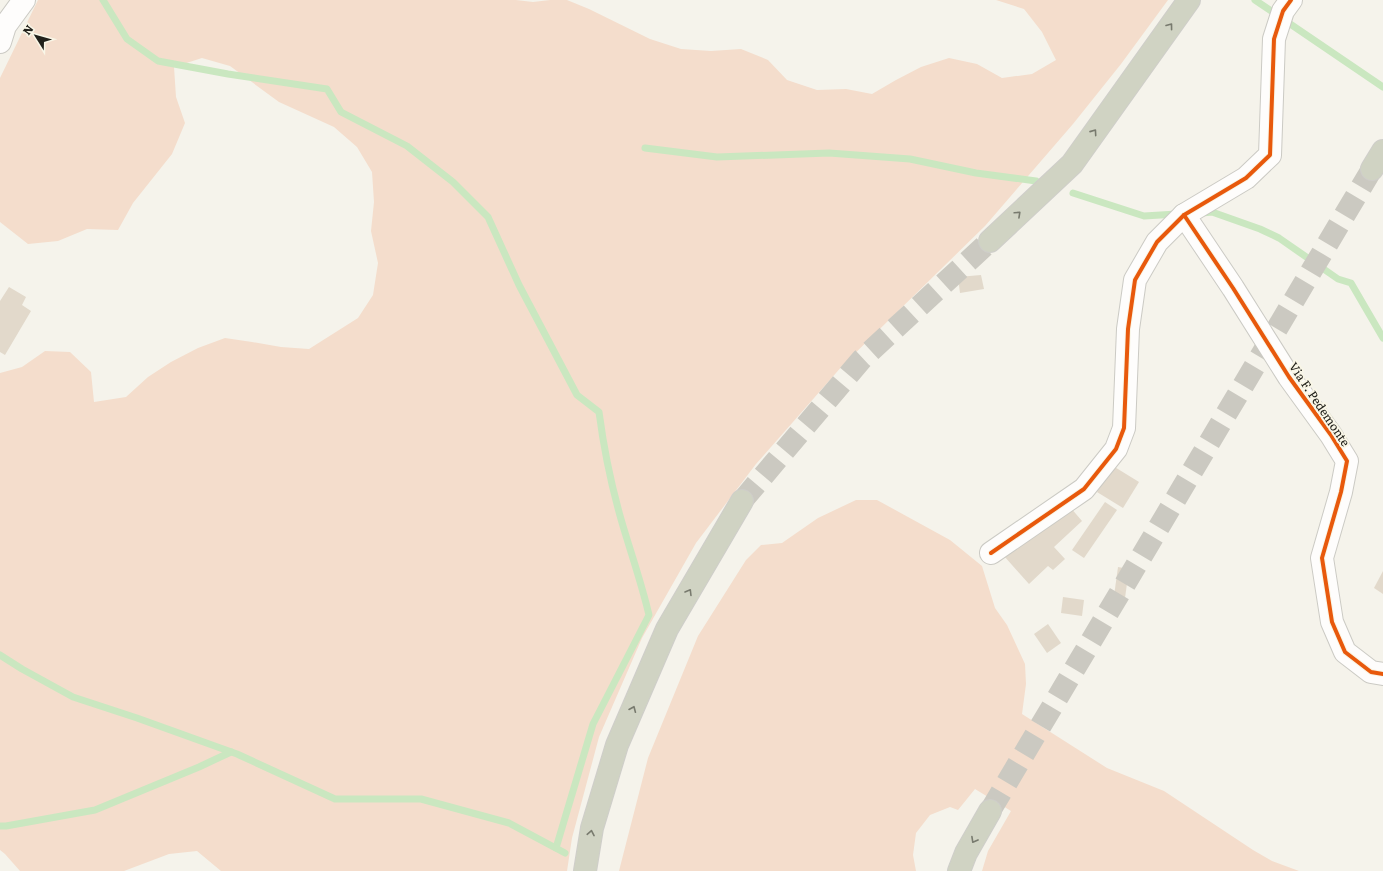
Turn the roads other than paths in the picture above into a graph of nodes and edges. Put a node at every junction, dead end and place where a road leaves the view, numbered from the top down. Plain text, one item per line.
1 (24, 0) edge
2 (1189, 0) edge
3 (1291, 0) edge
4 (0, 42) edge
5 (1184, 215) junction
6 (990, 241) tunnel mouth
7 (742, 501) tunnel mouth
8 (991, 553) dead end
9 (1383, 674) edge
10 (990, 811) tunnel mouth
11 (585, 871) edge
12 (959, 871) edge

1 - 4 street
6 -> 2 highway
3 - 5 street
5 - 8 street
5 - 9 street, Via F. Pedemonte
11 -> 7 highway
10 -> 12 highway

